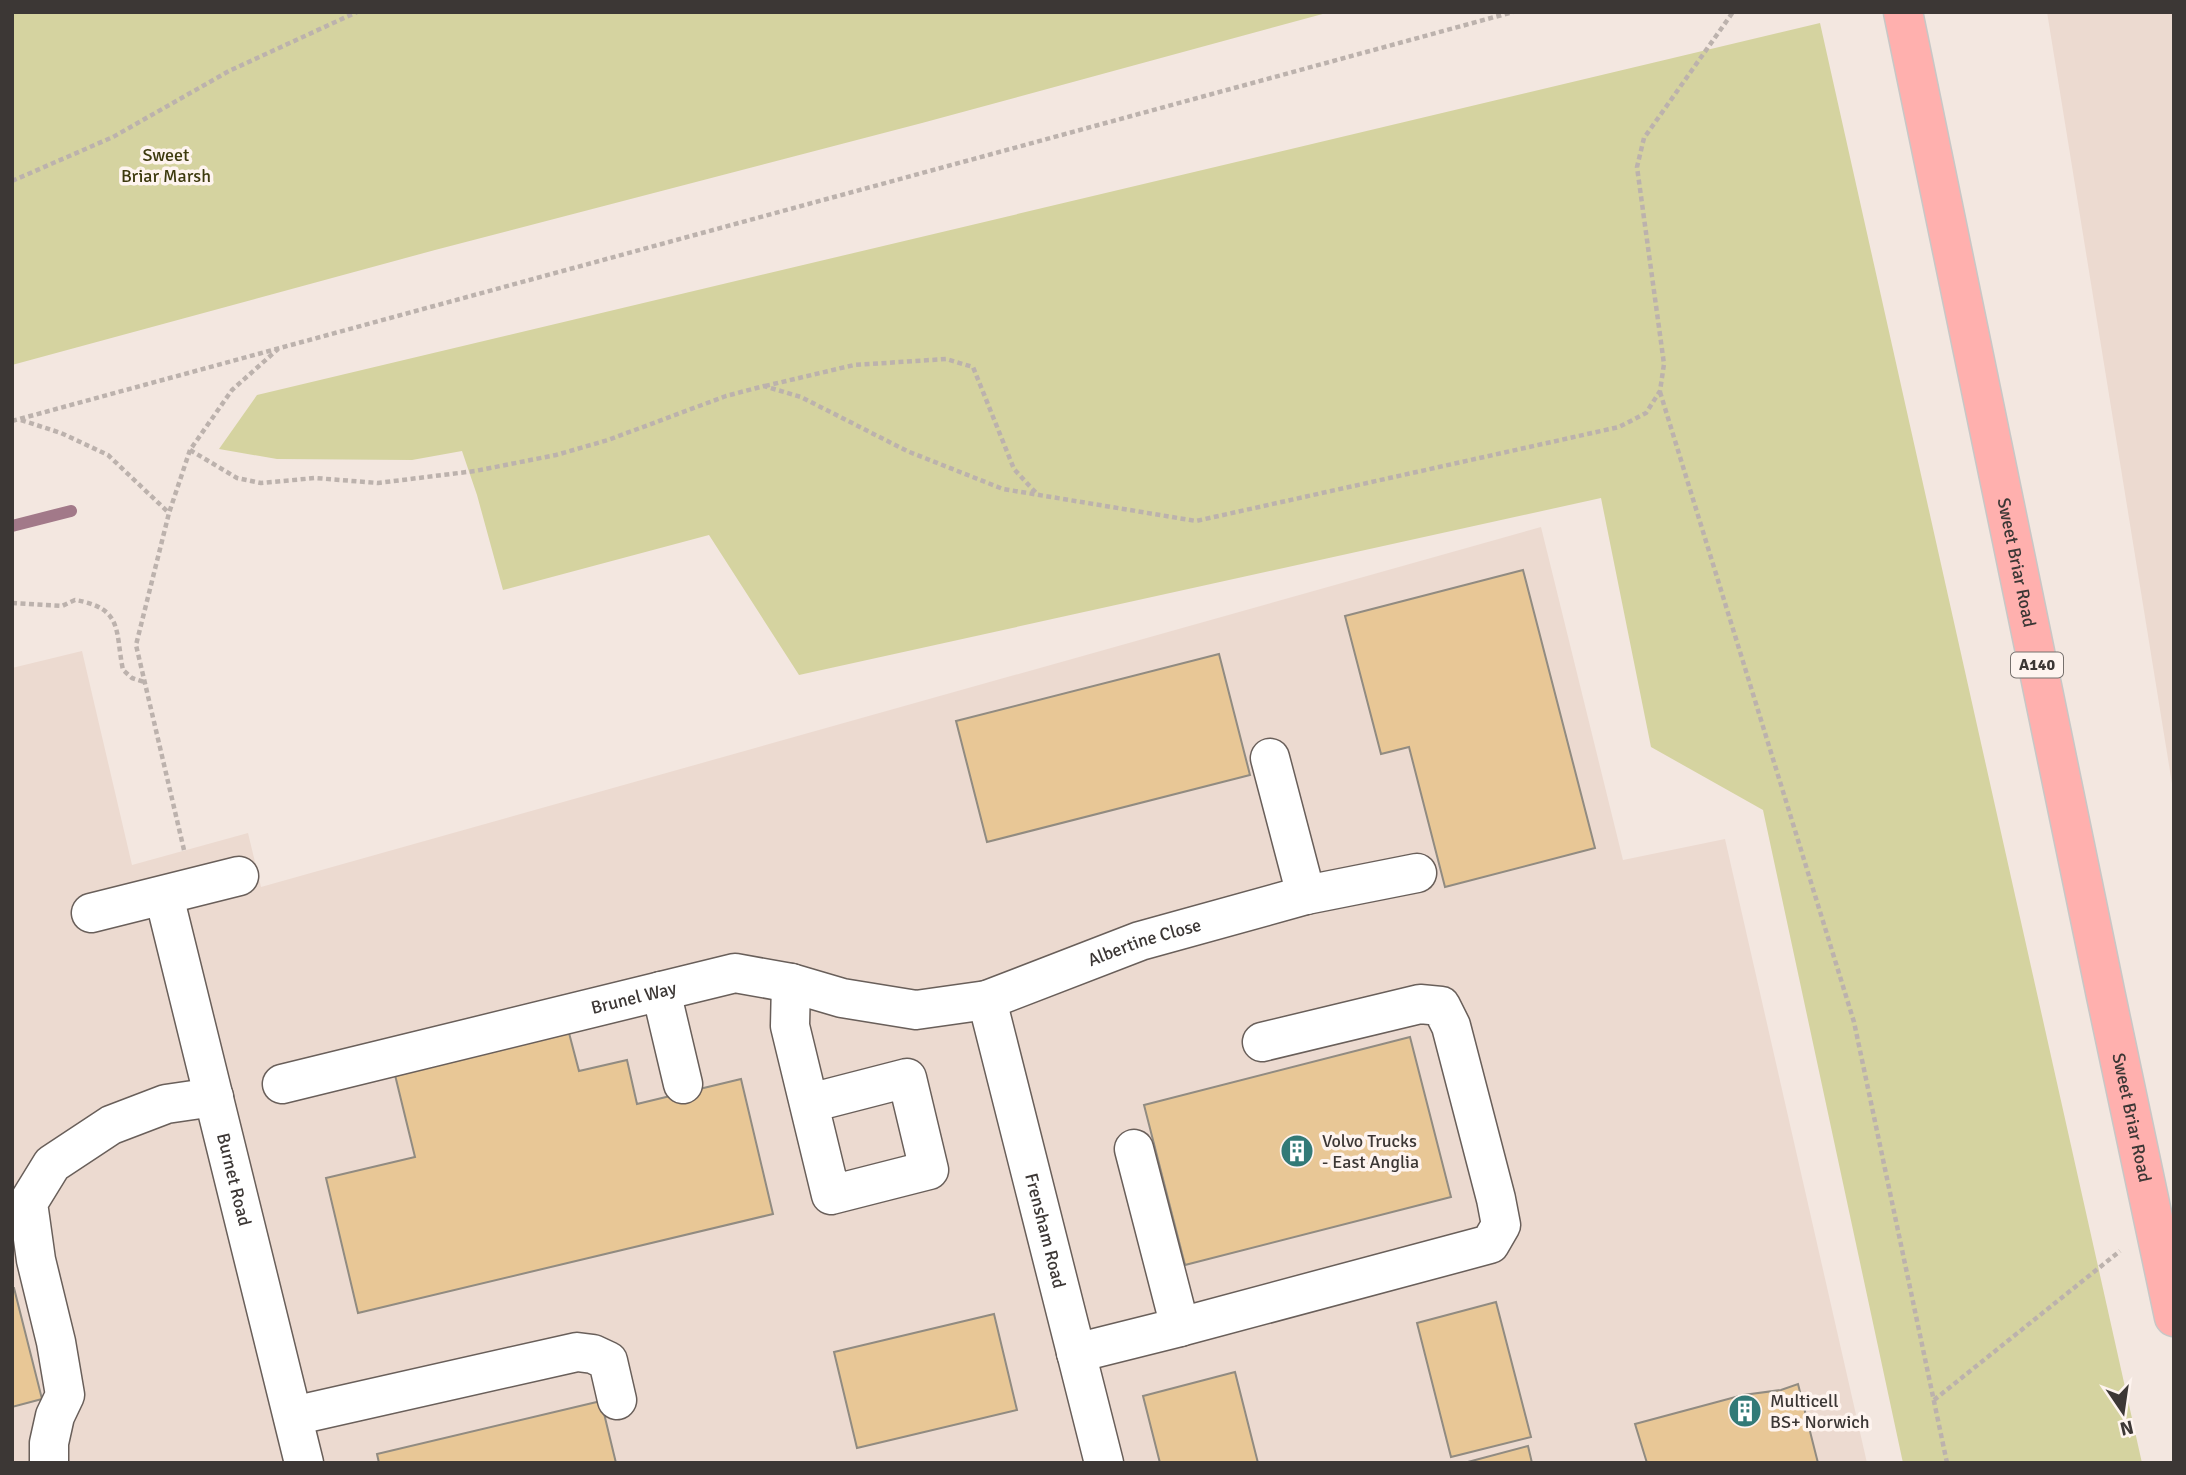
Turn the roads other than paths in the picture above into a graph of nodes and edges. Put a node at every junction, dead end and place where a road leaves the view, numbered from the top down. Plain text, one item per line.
1 (1903, 12) edge
2 (1270, 758) dead end
3 (1416, 873) dead end
4 (239, 876) dead end
5 (179, 892) junction
6 (1306, 895) junction
7 (91, 913) dead end
8 (791, 983) junction
9 (661, 991) junction
10 (987, 1000) junction
11 (1262, 1042) dead end
12 (282, 1084) dead end
13 (683, 1084) dead end
14 (214, 1097) junction
15 (810, 1103) dead end
16 (1133, 1149) dead end
17 (2174, 1317) edge
18 (1180, 1327) junction
19 (1076, 1353) junction
20 (617, 1400) dead end
21 (293, 1416) junction
22 (49, 1463) edge
23 (304, 1463) edge
24 (1104, 1463) edge

1 - 17 highway, Sweet Briar Road / A140
2 - 6 street
3 - 6 street, Albertine Close
4 - 5 street
5 - 7 street
5 - 14 street, Burnet Road
6 - 10 street, Albertine Close
8 - 9 street, Brunel Way
8 - 10 street, Brunel Way
8 - 15 street
9 - 12 street, Brunel Way
9 - 13 street
10 - 19 street, Frensham Road
11 - 18 street
14 - 21 street, Burnet Road
14 - 22 street
16 - 18 street
18 - 19 street
19 - 24 street, Frensham Road
20 - 21 street
21 - 23 street, Burnet Road

